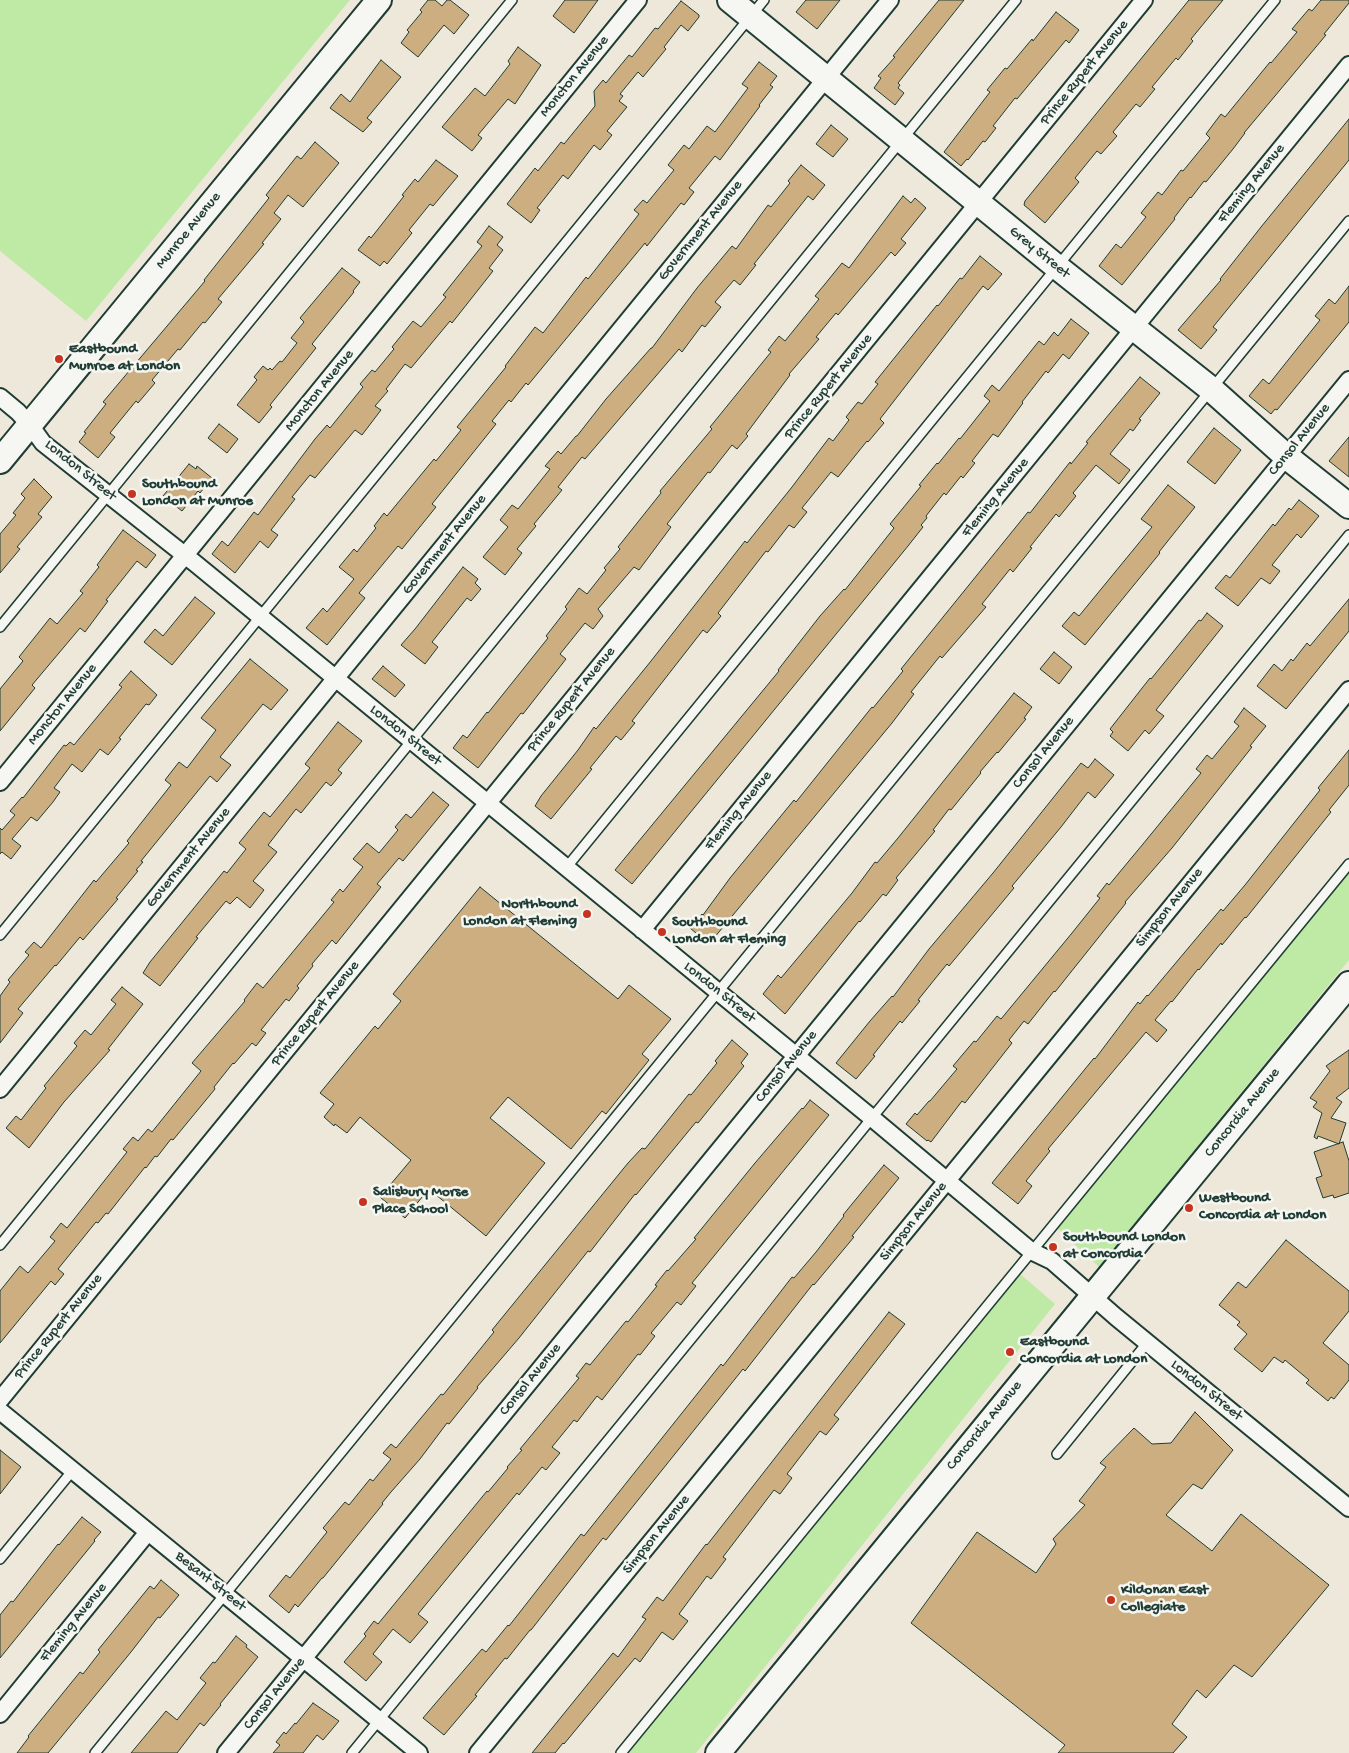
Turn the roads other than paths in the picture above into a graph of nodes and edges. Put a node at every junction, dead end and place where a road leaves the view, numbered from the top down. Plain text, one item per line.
1 (379, 0) edge
2 (512, 0) edge
3 (638, 0) edge
4 (730, 0) edge
5 (890, 0) edge
6 (1016, 0) edge
7 (1144, 0) edge
8 (1275, 0) edge
9 (757, 9) edge
10 (1349, 65) edge
11 (826, 79) junction
12 (902, 141) junction
13 (979, 204) junction
14 (1349, 221) edge
15 (1057, 267) junction
16 (1134, 329) junction
17 (1349, 380) edge
18 (1211, 389) junction
19 (0, 397) edge
20 (30, 425) junction
21 (1287, 456) junction
22 (0, 461) edge
23 (108, 494) junction
24 (1349, 506) edge
25 (1349, 535) edge
26 (185, 556) junction
27 (259, 617) junction
28 (0, 626) edge
29 (335, 680) junction
30 (1349, 690) edge
31 (411, 741) junction
32 (0, 782) edge
33 (488, 803) junction
34 (1349, 864) edge
35 (566, 868) junction
36 (642, 930) junction
37 (0, 935) edge
38 (1349, 984) edge
39 (718, 992) junction
40 (796, 1056) junction
41 (0, 1090) edge
42 (872, 1118) junction
43 (947, 1181) junction
44 (0, 1245) edge
45 (1032, 1251) junction
46 (1092, 1295) junction
47 (1147, 1343) junction
48 (0, 1400) edge
49 (0, 1411) edge
50 (1056, 1454) dead end
51 (73, 1470) junction
52 (1349, 1508) edge
53 (148, 1532) junction
54 (0, 1559) edge
55 (224, 1594) junction
56 (303, 1658) junction
57 (0, 1714) edge
58 (379, 1720) junction
59 (95, 1753) edge
60 (226, 1753) edge
61 (352, 1753) edge
62 (419, 1753) edge
63 (478, 1753) edge
64 (620, 1753) edge
65 (718, 1753) edge

1 - 20 street, Munroe Avenue
2 - 23 lane
3 - 26 street, Moncton Avenue
4 - 9 street, Grey Street
5 - 11 street, Government Avenue
6 - 12 lane
7 - 13 street, Prince Rupert Avenue
8 - 15 lane
9 - 11 street, Grey Street
9 - 27 lane
10 - 16 street, Fleming Avenue
11 - 12 street, Grey Street
11 - 29 street, Government Avenue
12 - 13 street, Grey Street
12 - 31 lane
13 - 15 street, Grey Street
13 - 33 street, Prince Rupert Avenue
14 - 18 lane
15 - 16 street, Grey Street
15 - 35 lane
16 - 18 street, Grey Street
16 - 36 street, Fleming Avenue
17 - 21 street, Consol Avenue
18 - 21 street, Grey Street
18 - 39 lane
19 - 20 street, London Street
20 - 22 street, Munroe Avenue
20 - 23 street, London Street
21 - 24 street, Grey Street
21 - 40 street, Consol Avenue
23 - 26 street, London Street
23 - 28 lane
25 - 42 lane
26 - 27 street, London Street
26 - 32 street, Moncton Avenue
27 - 29 street, London Street
27 - 37 lane
29 - 31 street, London Street
29 - 41 street, Government Avenue
30 - 43 street, Simpson Avenue
31 - 33 street, London Street
31 - 44 lane
33 - 35 street, London Street
33 - 48 street, Prince Rupert Avenue
34 - 45 lane
35 - 36 street, London Street
36 - 39 street, London Street
38 - 46 street, Concordia Avenue
39 - 40 street, London Street
39 - 55 lane
40 - 42 street, London Street
40 - 56 street, Consol Avenue
42 - 43 street, London Street
42 - 58 lane
43 - 45 street, London Street
43 - 63 street, Simpson Avenue
45 - 46 street, London Street
45 - 64 lane
46 - 47 street, London Street
46 - 65 street, Concordia Avenue
47 - 50 lane
47 - 52 street, London Street
49 - 51 street, Besant Street
51 - 53 street, Besant Street
51 - 54 lane
53 - 55 street, Besant Street
53 - 57 street, Fleming Avenue
55 - 56 street, Besant Street
55 - 59 lane
56 - 58 street, Besant Street
56 - 60 street, Consol Avenue
58 - 61 lane
58 - 62 street, Besant Street

